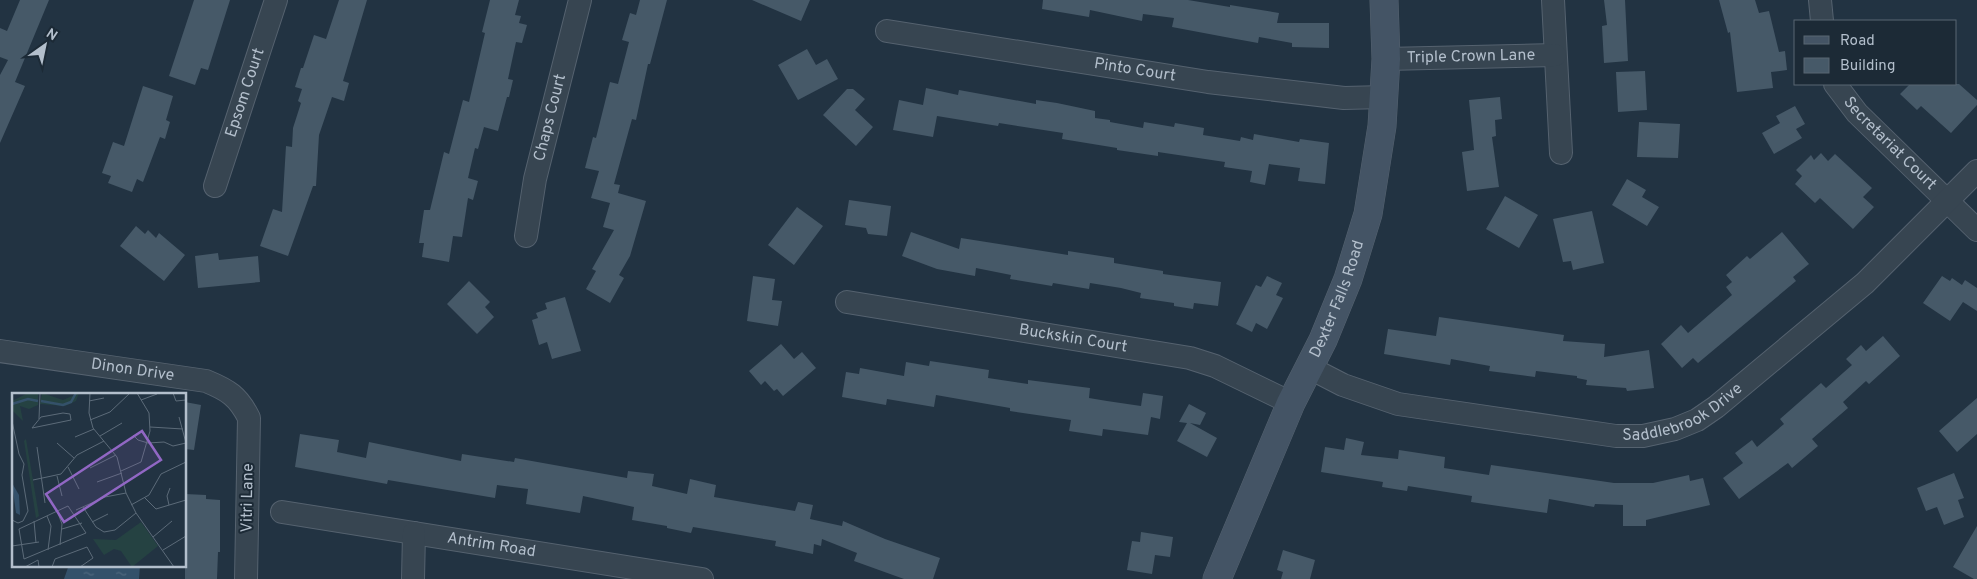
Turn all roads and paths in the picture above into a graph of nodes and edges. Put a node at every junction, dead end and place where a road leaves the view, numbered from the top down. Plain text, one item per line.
1 (276, 0) edge
2 (580, 0) edge
3 (1384, 0) edge
4 (1553, 0) edge
5 (1820, 0) edge
6 (1822, 20) edge
7 (887, 31) dead end
8 (1555, 55) junction
9 (1386, 59) junction
10 (1836, 85) edge
11 (1384, 97) junction
12 (1562, 153) dead end
13 (1977, 171) edge
14 (215, 186) dead end
15 (1946, 202) junction
16 (1977, 230) edge
17 (526, 236) dead end
18 (847, 302) dead end
19 (0, 351) edge
20 (1310, 368) junction
21 (1291, 403) junction
22 (249, 418) joint
23 (282, 512) dead end
24 (414, 533) junction
25 (246, 579) edge
26 (412, 579) edge
27 (702, 579) edge
28 (1217, 579) edge

1 - 14 street, Epsom Court
2 - 17 street, Chaps Court
3 - 9 street, Dexter Falls Road
4 - 8 street
5 - 6 street
7 - 11 street, Pinto Court
8 - 9 street, Triple Crown Lane
8 - 12 street
9 - 11 street, Dexter Falls Road
10 - 15 street, Secretariat Court
11 - 20 street, Dexter Falls Road
13 - 15 street, Saddlebrook Drive
15 - 16 street, Secretariat Court
15 - 20 street, Saddlebrook Drive
18 - 21 street, Buckskin Court
19 - 22 street, Dinon Drive
20 - 21 street, Dexter Falls Road
21 - 28 street, Dexter Falls Road
22 - 25 street, Vitri Lane
23 - 24 street, Antrim Road
24 - 26 street
24 - 27 street, Antrim Road

